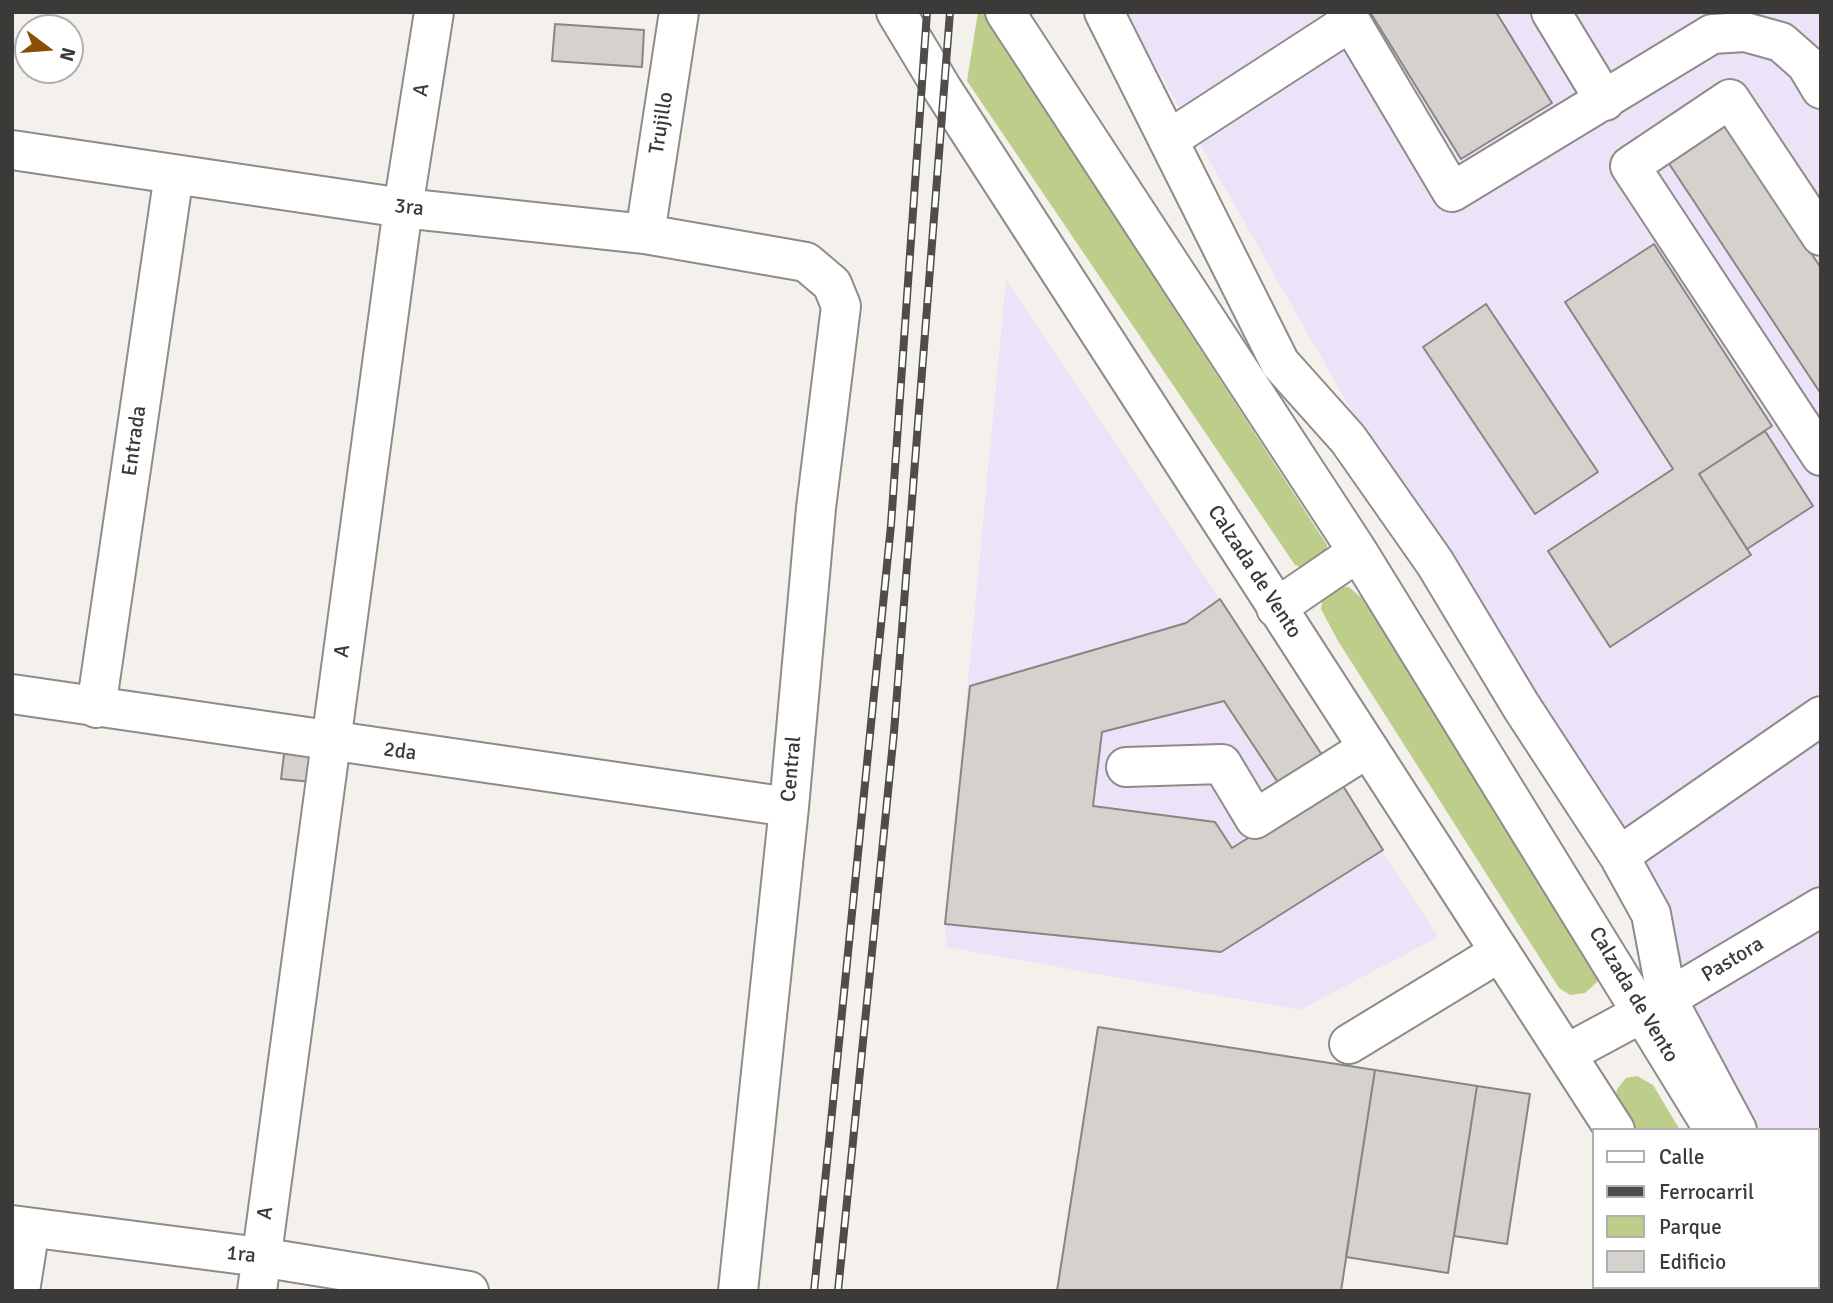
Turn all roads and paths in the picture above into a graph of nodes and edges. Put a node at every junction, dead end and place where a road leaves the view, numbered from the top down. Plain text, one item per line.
1 (434, 12) edge
2 (679, 12) edge
3 (896, 12) edge
4 (1005, 12) edge
5 (1104, 12) edge
6 (1551, 12) edge
7 (1348, 17) edge
8 (1821, 89) edge
9 (1605, 102) junction
10 (1168, 140) junction
11 (12, 150) edge
12 (174, 174) junction
13 (403, 208) junction
14 (645, 234) junction
15 (1821, 236) edge
16 (806, 262) joint
17 (1821, 456) edge
18 (1358, 552) junction
19 (1276, 608) junction
20 (12, 694) edge
21 (96, 709) junction
22 (1821, 716) edge
23 (331, 742) junction
24 (1368, 748) junction
25 (1126, 767) dead end
26 (789, 807) junction
27 (1619, 856) junction
28 (1821, 907) edge
29 (1500, 952) junction
30 (1656, 1005) junction
31 (1349, 1044) dead end
32 (1566, 1054) junction
33 (1614, 1128) edge
34 (1713, 1128) edge
35 (1736, 1128) edge
36 (21, 1227) edge
37 (258, 1274) edge
38 (20, 1291) edge
39 (469, 1291) edge
40 (738, 1291) edge

1 - 13 street, A
2 - 14 street, Trujillo
3 - 19 street, Calzada de Vento
4 - 18 street, Calzada de Vento
5 - 10 street
6 - 9 street
7 - 9 street
7 - 10 street
8 - 9 street
10 - 27 street
11 - 12 street, 3ra
12 - 13 street, 3ra
12 - 21 street, Entrada
13 - 14 street, 3ra
13 - 23 street, A
14 - 16 street, 3ra
15 - 17 street
16 - 26 street, Central
18 - 19 street
18 - 30 street, Calzada de Vento
19 - 24 street, Calzada de Vento
20 - 21 street, 2da
21 - 23 street, 2da
22 - 27 street
23 - 26 street, 2da
23 - 37 street, A
24 - 25 street
24 - 29 street, Calzada de Vento
26 - 40 street, Central
27 - 30 street
28 - 30 street, Pastora
29 - 31 street
29 - 32 street, Calzada de Vento
30 - 32 street, Pastora
30 - 34 street, Calzada de Vento
30 - 35 street
32 - 33 street, Calzada de Vento
36 - 37 street, 1ra
36 - 38 street
37 - 39 street, 1ra

